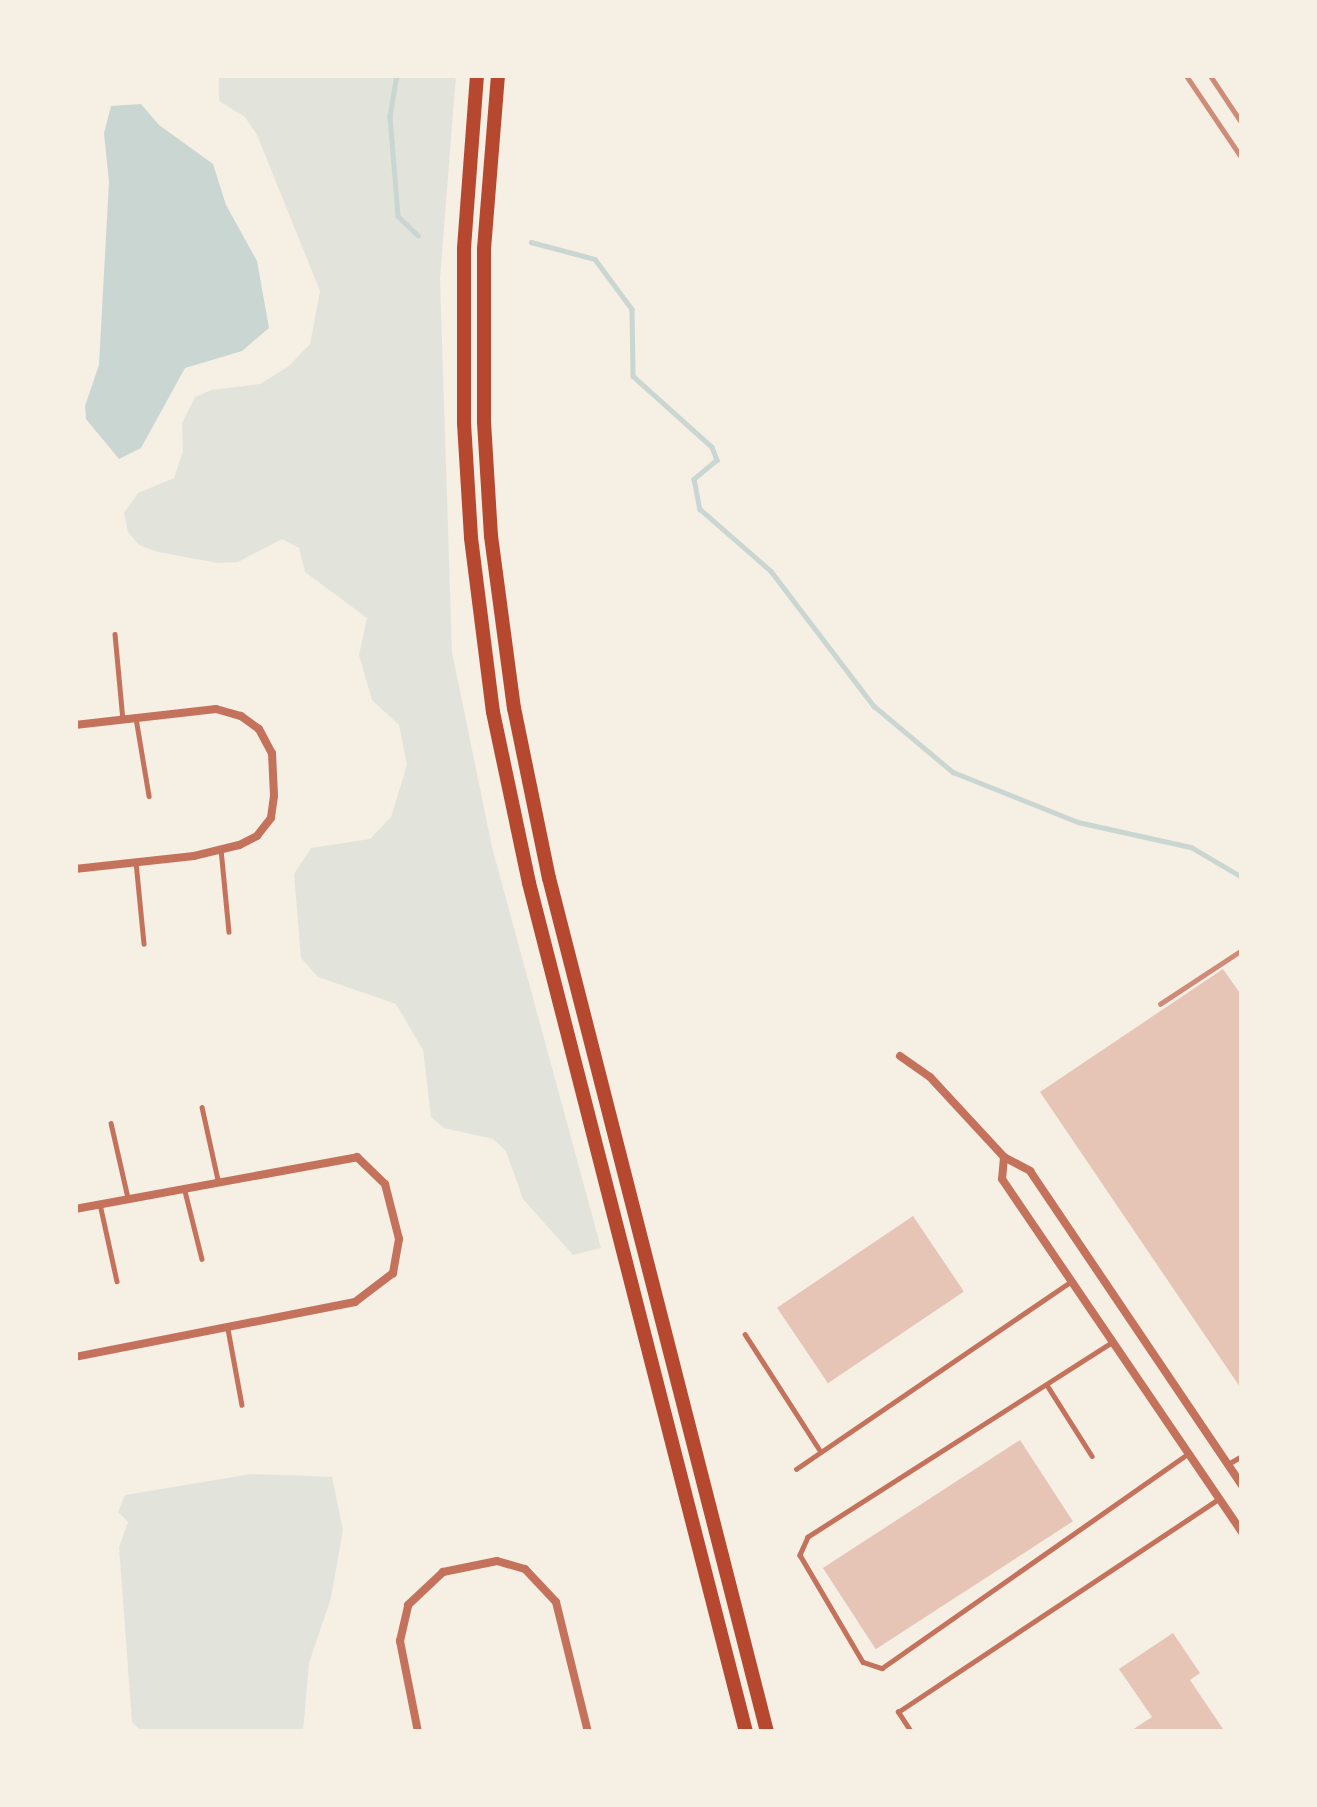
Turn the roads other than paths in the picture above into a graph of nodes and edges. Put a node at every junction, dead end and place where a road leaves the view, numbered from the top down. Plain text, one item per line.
1 (477, 75) edge
2 (497, 75) edge
3 (115, 634) dead end
4 (136, 718) junction
5 (123, 720) junction
6 (75, 725) edge
7 (148, 796) dead end
8 (221, 850) junction
9 (136, 862) junction
10 (75, 869) edge
11 (229, 932) dead end
12 (143, 944) dead end
13 (900, 1056) dead end
14 (202, 1107) dead end
15 (112, 1124) dead end
16 (1004, 1157) junction
17 (218, 1180) junction
18 (184, 1187) junction
19 (128, 1198) junction
20 (100, 1204) junction
21 (75, 1209) edge
22 (202, 1259) dead end
23 (1072, 1280) junction
24 (117, 1281) dead end
25 (228, 1329) junction
26 (745, 1334) dead end
27 (1113, 1342) junction
28 (75, 1357) edge
29 (1047, 1384) junction
30 (242, 1405) dead end
31 (821, 1451) junction
32 (1189, 1453) junction
33 (1092, 1456) dead end
34 (1242, 1456) edge
35 (1228, 1464) junction
36 (796, 1468) dead end
37 (1242, 1485) edge
38 (1219, 1498) junction
39 (1242, 1532) edge
40 (418, 1732) edge
41 (588, 1732) edge
42 (746, 1732) edge
43 (767, 1732) edge
44 (911, 1732) edge

1 - 42 highway
2 - 43 highway
3 - 5 lane
4 - 5 street
4 - 7 lane
4 - 8 street
5 - 6 street
8 - 9 street
8 - 11 lane
9 - 10 street
9 - 12 lane
13 - 16 street
14 - 17 lane
15 - 19 lane
16 - 23 street
16 - 35 street
17 - 18 street
17 - 25 street
18 - 19 street
18 - 22 lane
19 - 20 street
20 - 21 street
20 - 24 lane
23 - 27 street
23 - 31 lane
25 - 28 street
25 - 30 lane
26 - 31 lane
27 - 29 lane
27 - 32 street
29 - 32 lane
29 - 33 lane
31 - 36 lane
32 - 38 street
34 - 35 lane
35 - 37 street
38 - 39 street
38 - 44 lane
40 - 41 street

